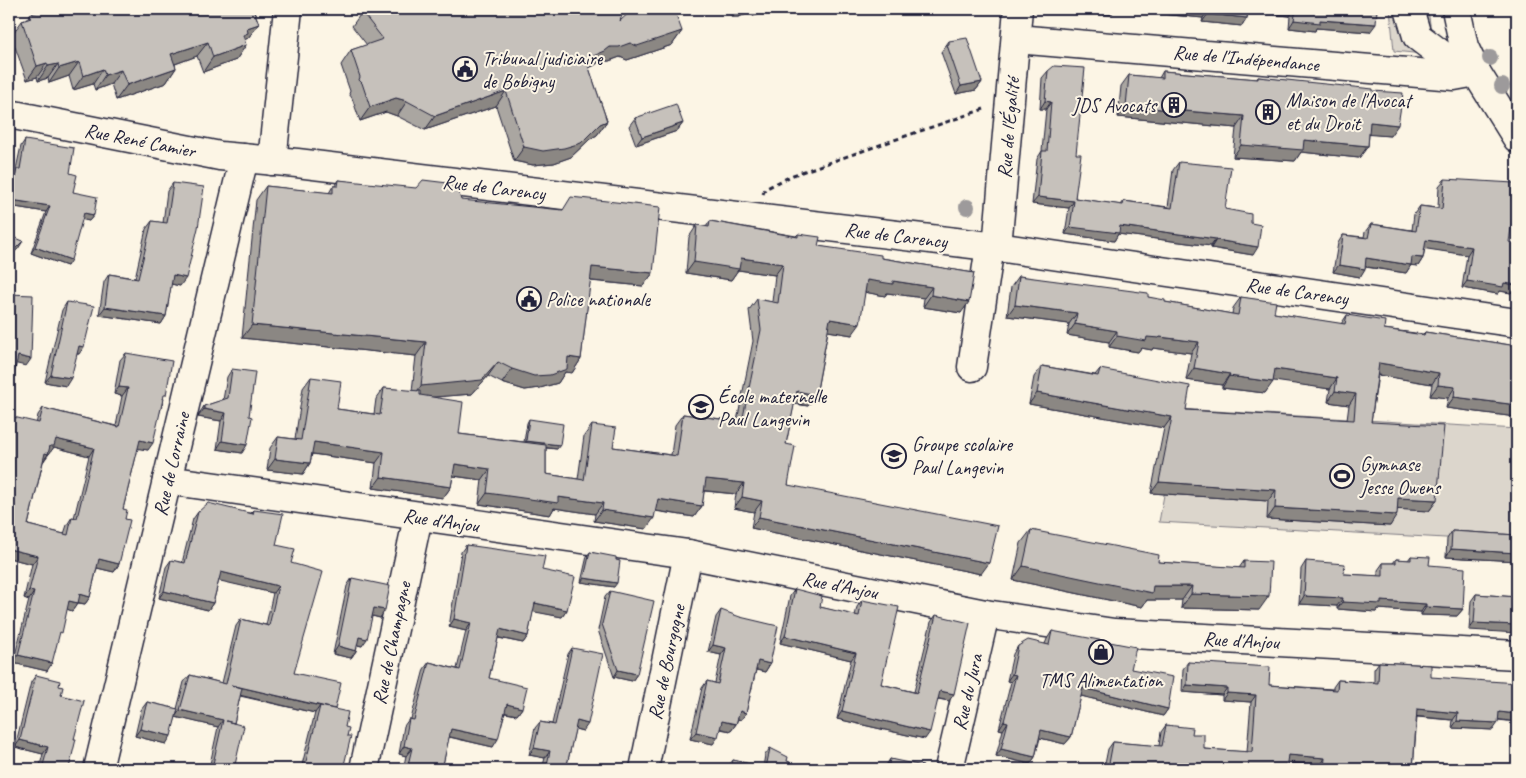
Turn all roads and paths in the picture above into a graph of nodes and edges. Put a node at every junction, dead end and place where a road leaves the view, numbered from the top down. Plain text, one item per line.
1 (288, 9) edge
2 (1018, 9) edge
3 (1409, 9) edge
4 (1456, 9) edge
5 (1016, 39) junction
6 (1476, 72) junction
7 (1011, 101) junction
8 (9, 114) edge
9 (1517, 138) edge
10 (244, 158) junction
11 (272, 160) junction
12 (752, 217) junction
13 (994, 246) junction
14 (1517, 323) edge
15 (972, 367) dead end
16 (167, 480) junction
17 (418, 517) junction
18 (688, 554) junction
19 (986, 614) junction
20 (1517, 655) edge
21 (98, 769) edge
22 (364, 769) edge
23 (644, 769) edge
24 (949, 769) edge

1 - 11 street
2 - 5 street, Rue de l'Égalité
3 - 6 street
4 - 6 street
5 - 6 street, Rue de l'Indépendance
5 - 7 street, Rue de l'Égalité
6 - 9 street
7 - 12 path
7 - 13 street, Rue de l'Égalité
8 - 10 street, Rue René Camier
10 - 11 street, Rue René Camier
10 - 16 street, Rue de Lorraine
11 - 12 street, Rue de Carency
12 - 13 street, Rue de Carency
13 - 14 street, Rue de Carency
13 - 15 street, Rue de l'Égalité
16 - 17 street, Rue d'Anjou
16 - 21 street, Rue de Lorraine
17 - 18 street, Rue d'Anjou
17 - 22 street, Rue de Champagne
18 - 19 street, Rue d'Anjou
18 - 23 street, Rue de Bourgogne
19 - 20 street, Rue d'Anjou
19 - 24 street, Rue du Jura

